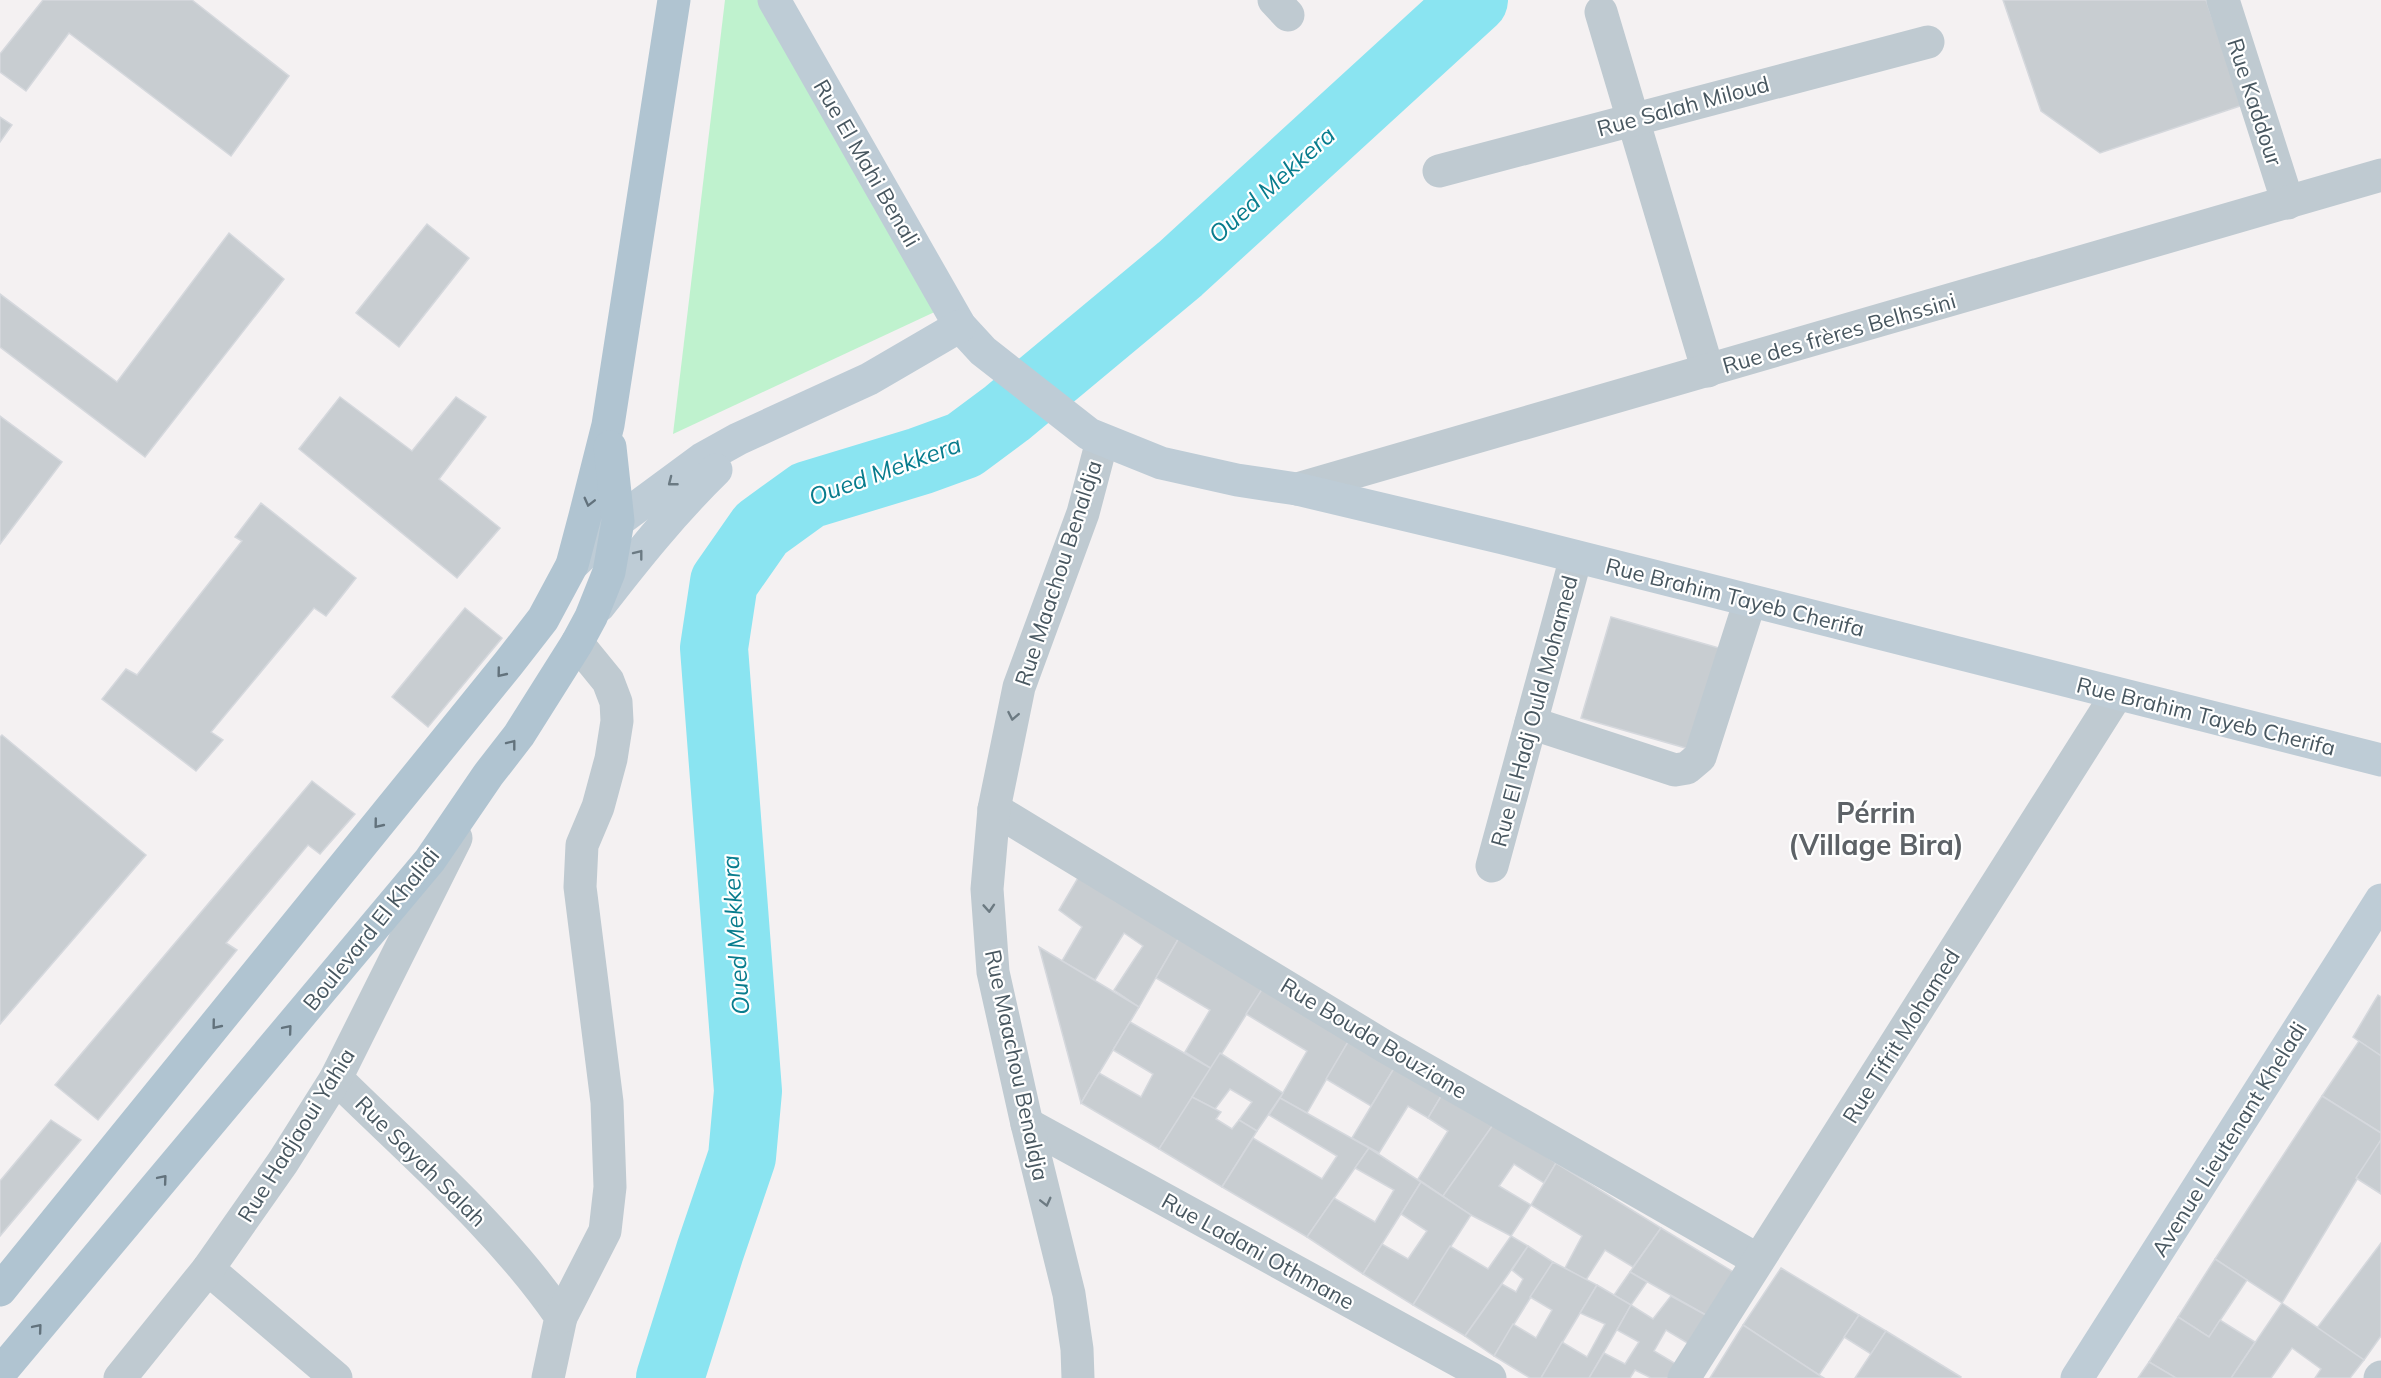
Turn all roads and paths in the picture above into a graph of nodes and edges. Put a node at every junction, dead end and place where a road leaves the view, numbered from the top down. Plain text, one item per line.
1 (674, 0) edge
2 (774, 0) edge
3 (2223, 0) edge
4 (1601, 12) dead end
5 (1928, 42) dead end
6 (1634, 119) junction
7 (1439, 171) dead end
8 (2381, 175) edge
9 (2288, 203) junction
10 (960, 326) junction
11 (983, 351) joint
12 (1708, 371) junction
13 (608, 425) junction
14 (1096, 437) junction
15 (738, 439) junction
16 (1297, 489) junction
17 (618, 521) junction
18 (1576, 557) junction
19 (572, 565) junction
20 (1750, 601) junction
21 (584, 630) junction
22 (2117, 694) junction
23 (1531, 723) junction
24 (2381, 760) edge
25 (488, 775) junction
26 (994, 809) junction
27 (1492, 866) dead end
28 (2381, 900) edge
29 (336, 1078) junction
30 (1027, 1124) junction
31 (1758, 1260) junction
32 (208, 1269) junction
33 (0, 1290) edge
34 (561, 1317) junction
35 (0, 1373) edge
36 (120, 1378) edge
37 (336, 1378) edge
38 (548, 1378) edge
39 (1078, 1378) edge
40 (1490, 1378) edge
41 (1684, 1378) edge
42 (2077, 1378) edge

1 - 13 main road
2 - 10 main road, Rue El Mahi Benali
3 - 9 street, Rue Kaddour
4 - 6 street
5 - 6 street, Rue Salah Miloud
6 - 7 street, Rue Salah Miloud
6 - 12 street
8 - 9 street, Rue des frères Belhssini
9 - 12 street, Rue des frères Belhssini
10 - 11 main road, Rue El Mahi Benali
10 - 15 main road
11 - 14 main road, Rue Brahim Tayeb Cherifa
12 - 16 street, Rue des frères Belhssini
13 - 17 main road, Boulevard El Khalidi
13 -> 19 main road
14 - 16 main road, Rue Brahim Tayeb Cherifa
14 -> 26 street, Rue Maachou Benaldja
15 -> 17 main road
21 -> 15 main road
16 - 18 main road, Rue Brahim Tayeb Cherifa
17 - 19 main road
17 - 21 main road, Boulevard El Khalidi
18 - 20 main road, Rue Brahim Tayeb Cherifa
18 - 23 street, Rue El Hadj Ould Mohamed
19 -> 33 main road
20 - 22 main road, Rue Brahim Tayeb Cherifa
20 - 23 street
25 -> 21 main road, Boulevard El Khalidi
21 - 34 street
22 - 24 main road, Rue Brahim Tayeb Cherifa
22 - 31 street, Rue Tifrit Mohamed
23 - 27 street, Rue El Hadj Ould Mohamed
25 - 29 street, Rue Hadjaoui Yahia
35 -> 25 main road, Boulevard El Khalidi
26 -> 30 street, Rue Maachou Benaldja
26 - 31 street, Rue Bouda Bouziane
28 - 42 main road, Avenue Lieutenant Kheladi
29 - 32 street, Rue Hadjaoui Yahia
29 - 34 street, Rue Sayah Salah
30 -> 39 street, Rue Maachou Benaldja
30 - 40 street, Rue Ladani Othmane
31 - 41 street, Rue Tifrit Mohamed
32 - 36 street, Rue Hadjaoui Yahia
32 - 37 street
34 - 38 street

